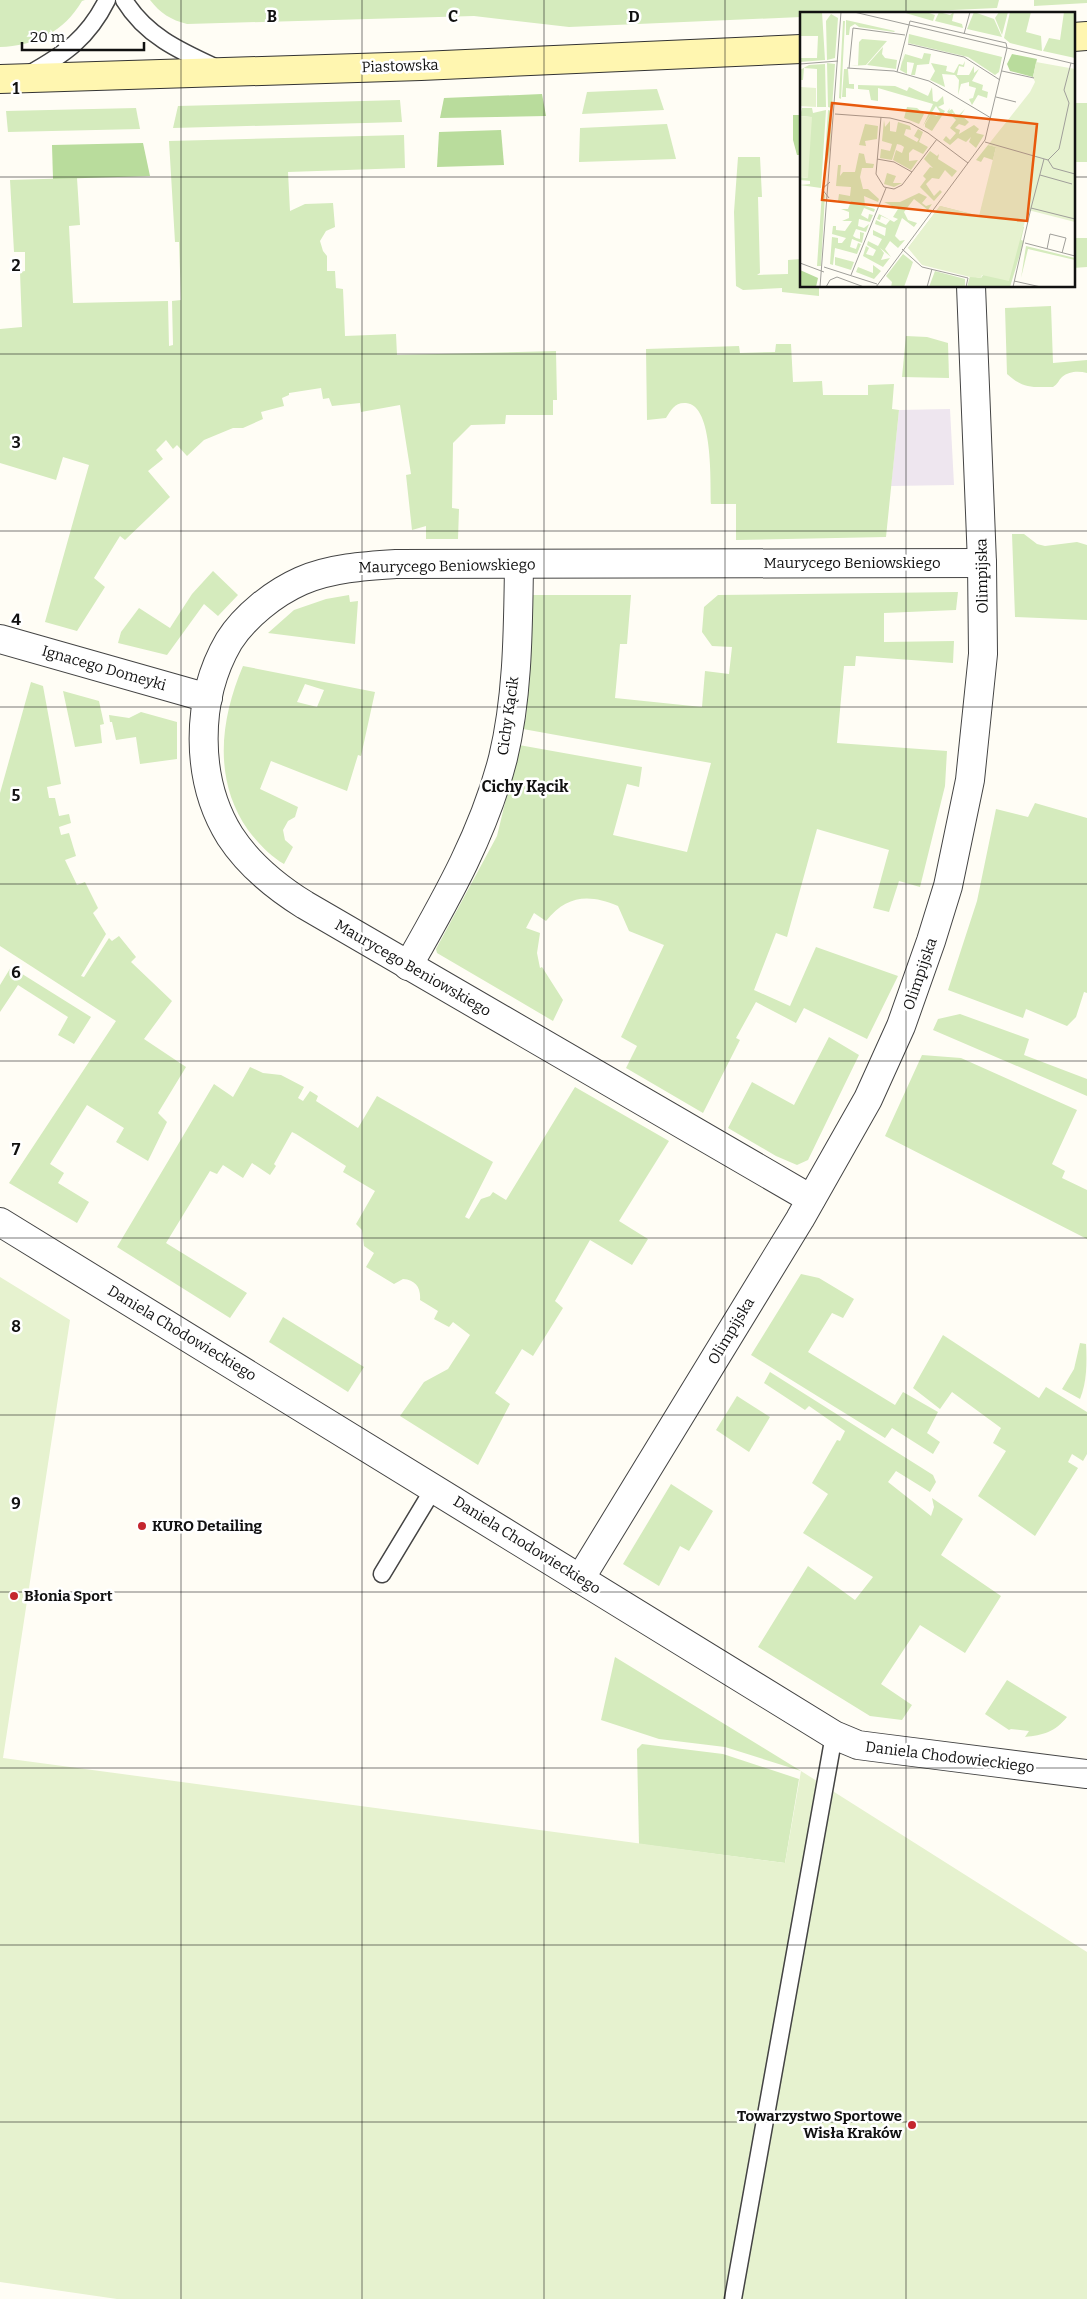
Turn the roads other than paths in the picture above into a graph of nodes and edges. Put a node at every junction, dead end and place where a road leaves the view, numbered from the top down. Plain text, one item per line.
1 (107, 0) edge
2 (124, 0) edge
3 (1087, 36) edge
4 (1074, 37) edge
5 (800, 49) edge
6 (228, 73) junction
7 (10, 79) edge
8 (971, 288) edge
9 (982, 563) junction
10 (519, 565) junction
11 (0, 639) edge
12 (208, 698) junction
13 (408, 966) junction
14 (811, 1199) junction
15 (0, 1222) edge
16 (434, 1488) junction
17 (382, 1574) dead end
18 (580, 1579) junction
19 (834, 1735) junction
20 (1087, 1774) edge
21 (733, 2299) edge

1 - 7 lane
2 - 6 lane
3 - 4 street
5 - 6 street, Piastowska
6 - 7 street, Piastowska
8 - 9 street, Olimpijska
9 - 10 street, Maurycego Beniowskiego
9 - 14 street, Olimpijska
10 - 12 street, Maurycego Beniowskiego
10 - 13 street, Cichy Kącik
11 - 12 street, Ignacego Domeyki
12 - 13 street, Maurycego Beniowskiego
13 - 14 street, Maurycego Beniowskiego
14 - 18 street, Olimpijska
15 - 16 street, Daniela Chodowieckiego
16 - 17 lane
16 - 18 street, Daniela Chodowieckiego
18 - 19 street, Daniela Chodowieckiego
19 - 20 street, Daniela Chodowieckiego
19 - 21 lane

